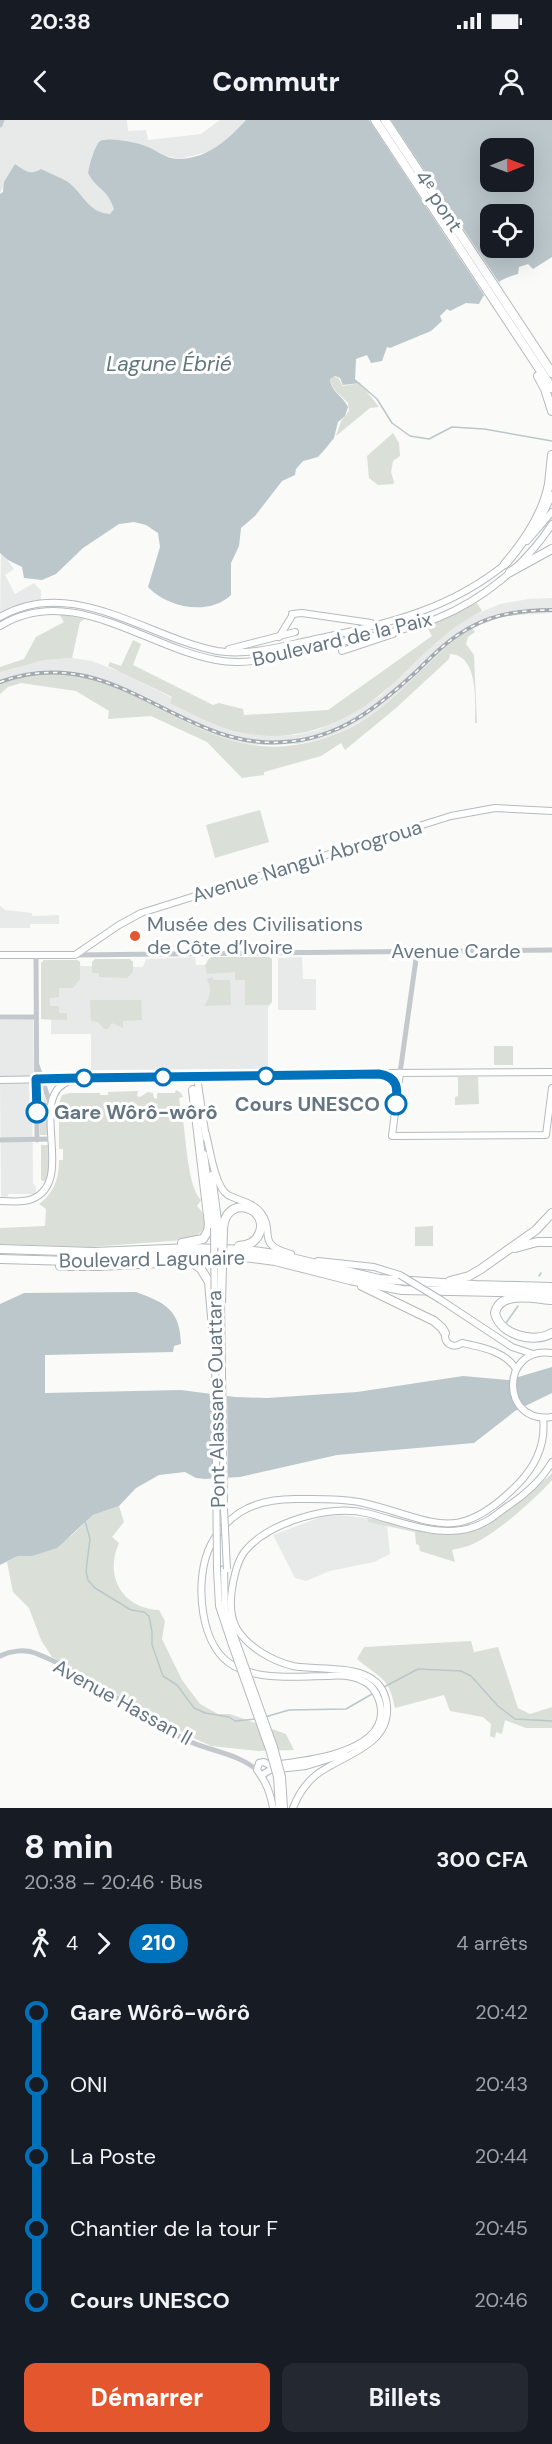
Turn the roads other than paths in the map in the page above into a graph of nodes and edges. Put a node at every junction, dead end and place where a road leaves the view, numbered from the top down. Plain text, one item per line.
1 (2, 120) edge
2 (375, 120) edge
3 (385, 120) edge
4 (0, 125) edge
5 (516, 335) junction
6 (552, 372) edge
7 (552, 388) edge
8 (552, 411) edge
9 (552, 455) edge
10 (552, 495) edge
11 (552, 512) edge
12 (552, 524) edge
13 (552, 532) edge
14 (531, 536) junction
15 (543, 538) junction
16 (552, 549) edge
17 (505, 564) junction
18 (510, 572) junction
19 (0, 616) edge
20 (92, 617) junction
21 (392, 621) junction
22 (0, 626) edge
23 (408, 627) junction
24 (295, 632) dead end
25 (126, 633) dead end
26 (279, 637) junction
27 (218, 651) junction
28 (342, 651) dead end
29 (552, 811) edge
30 (552, 950) edge
31 (417, 952) junction
32 (0, 955) edge
33 (36, 955) junction
34 (75, 955) junction
35 (0, 1017) edge
36 (36, 1017) junction
37 (552, 1072) edge
38 (400, 1073) junction
39 (544, 1073) junction
40 (379, 1074) junction
41 (194, 1077) junction
42 (79, 1078) junction
43 (40, 1079) junction
44 (552, 1079) edge
45 (0, 1080) edge
46 (552, 1088) edge
47 (398, 1089) junction
48 (193, 1090) junction
49 (51, 1108) junction
50 (37, 1112) junction
51 (206, 1134) junction
52 (52, 1139) junction
53 (0, 1140) edge
54 (37, 1140) junction
55 (0, 1201) edge
56 (552, 1213) edge
57 (218, 1228) junction
58 (552, 1242) edge
59 (213, 1248) junction
60 (0, 1249) edge
61 (142, 1249) junction
62 (500, 1255) junction
63 (289, 1257) junction
64 (0, 1259) edge
65 (306, 1259) junction
66 (38, 1261) junction
67 (350, 1281) junction
68 (443, 1283) junction
69 (552, 1287) edge
70 (552, 1293) edge
71 (552, 1300) edge
72 (220, 1303) joint
73 (552, 1333) edge
74 (445, 1334) joint
75 (551, 1352) edge
76 (533, 1354) junction
77 (515, 1372) junction
78 (216, 1377) junction
79 (552, 1417) edge
80 (543, 1418) junction
81 (552, 1462) edge
82 (223, 1569) junction
83 (231, 1594) junction
84 (224, 1600) junction
85 (235, 1626) junction
86 (234, 1645) junction
87 (0, 1658) edge
88 (363, 1747) junction
89 (269, 1768) junction
90 (260, 1769) junction
91 (279, 1777) junction
92 (273, 1808) edge
93 (279, 1808) edge
94 (284, 1808) edge
95 (293, 1808) edge

1 - 4 street
2 - 5 highway, 4ᵉ pont
3 - 6 highway, 4ᵉ pont
5 - 7 highway
5 - 8 highway
9 - 17 highway
10 - 14 main road, Boulevard de la Paix
11 - 14 main road, Boulevard de la Paix
12 - 15 main road, Boulevard de la Paix
13 - 15 main road
14 - 17 main road, Boulevard de la Paix
15 - 18 main road, Boulevard de la Paix
16 - 18 highway
17 - 21 main road, Boulevard de la Paix
18 - 23 main road, Boulevard de la Paix
19 - 27 main road, Boulevard de la Paix
20 - 22 main road, Boulevard de la Paix
20 - 23 main road, Boulevard de la Paix
20 - 25 main road
21 - 26 main road
21 - 27 main road, Boulevard de la Paix
23 - 28 main road
24 - 26 main road
26 - 27 main road
29 - 34 main road, Avenue Nangui Abrogroua
30 - 31 street, Avenue Carde
31 - 34 street, Avenue Carde
31 - 38 street
32 - 33 main road, Avenue Carde
33 - 34 main road, Avenue Carde
33 - 36 street
35 - 36 street
36 - 43 street
37 - 39 main road
38 - 39 main road
38 - 40 main road
38 - 47 main road
39 - 44 main road
40 - 41 main road
40 - 47 main road
41 - 42 main road
41 - 48 main road
41 - 51 main road
42 - 43 main road
42 - 49 main road
43 - 45 main road
43 - 49 street
43 - 50 street
46 - 47 main road
48 - 57 main road
48 - 61 highway
49 - 50 main road
49 - 52 main road
50 - 54 street
51 - 57 main road
51 - 65 main road
52 - 54 street
52 - 55 main road
53 - 54 street
56 - 62 highway
57 - 59 highway
57 - 72 highway, bridge
57 - 78 main road, Pont Alassane Ouattara, bridge
58 - 62 highway
59 - 61 highway, Boulevard Lagunaire
59 - 63 highway, Boulevard Lagunaire
60 - 61 highway, Boulevard Lagunaire
62 - 68 highway
63 - 65 highway
63 - 68 highway, Boulevard Lagunaire
64 - 66 highway, Boulevard Lagunaire
65 - 76 main road, bridge
66 - 67 highway, Boulevard Lagunaire
66 - 78 highway, bridge
67 - 70 highway, Boulevard Lagunaire
67 - 74 highway
68 - 69 highway, Boulevard Lagunaire
71 - 73 highway
72 - 82 main road, Pont Alassane Ouattara, bridge
74 - 77 main road
75 - 76 main road
76 - 77 main road
77 - 80 main road
78 - 82 main road, Pont Alassane Ouattara, bridge
79 - 80 main road
80 - 89 main road
81 - 83 main road
82 - 83 main road
82 - 84 main road
82 - 86 main road
83 - 85 main road
84 - 85 main road
84 - 86 main road
85 - 88 main road
86 - 91 main road, bridge
87 - 90 street, Avenue Hassan II
88 - 89 main road
88 - 95 main road
89 - 90 main road
89 - 90 main road, Avenue Hassan II
90 - 92 main road
91 - 93 main road
91 - 94 main road

